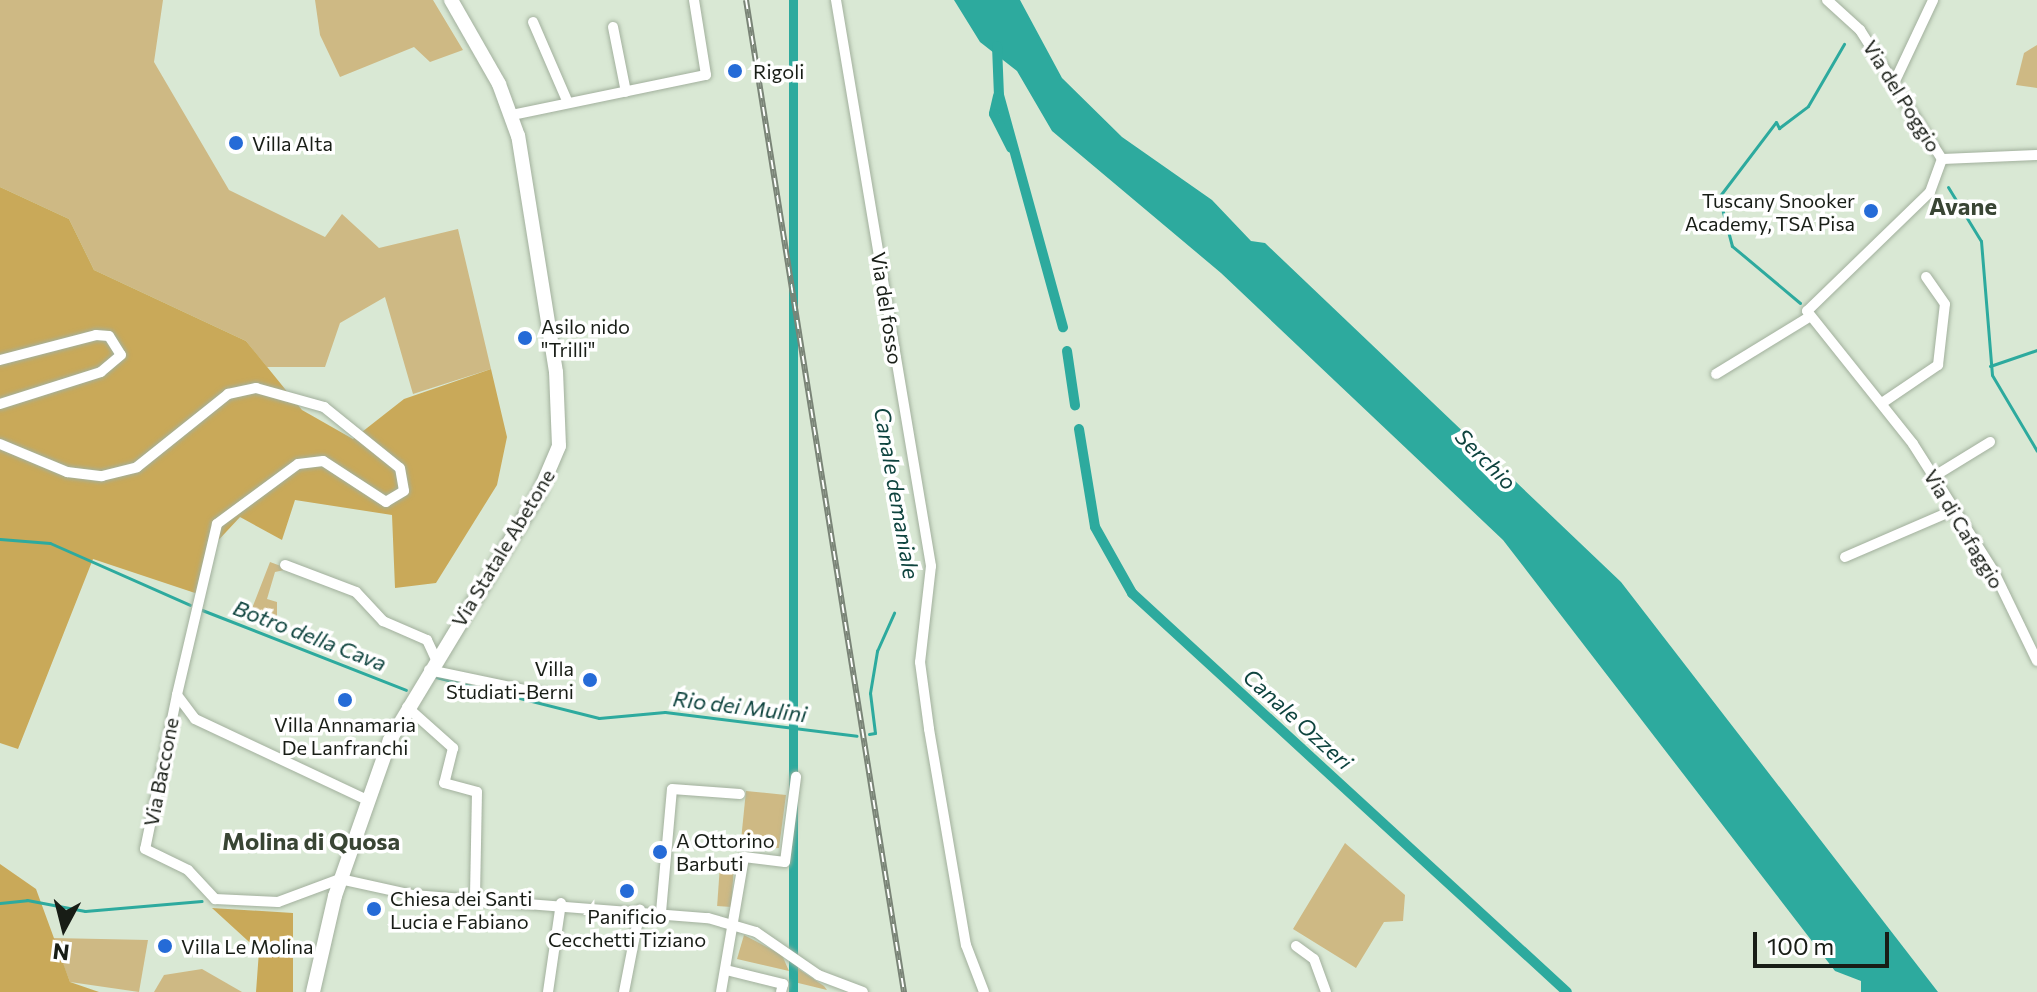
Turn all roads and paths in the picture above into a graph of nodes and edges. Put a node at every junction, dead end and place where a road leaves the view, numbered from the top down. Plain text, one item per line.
1 (451, 0) edge
2 (694, 0) edge
3 (836, 0) edge
4 (1827, 0) edge
5 (1933, 0) edge
6 (533, 22) dead end
7 (613, 27) dead end
8 (1894, 83) junction
9 (626, 92) junction
10 (568, 103) junction
11 (512, 115) junction
12 (2037, 155) edge
13 (1942, 159) junction
14 (1926, 277) dead end
15 (1809, 317) junction
16 (0, 360) edge
17 (1716, 374) dead end
18 (1882, 403) junction
19 (0, 404) edge
20 (1990, 442) dead end
21 (0, 444) edge
22 (1933, 477) junction
23 (1954, 510) junction
24 (1845, 557) dead end
25 (285, 565) dead end
26 (2037, 661) edge
27 (432, 664) junction
28 (177, 695) junction
29 (549, 695) dead end
30 (407, 707) junction
31 (796, 777) dead end
32 (740, 794) dead end
33 (367, 800) junction
34 (340, 879) junction
35 (475, 898) junction
36 (561, 903) junction
37 (640, 910) junction
38 (661, 912) junction
39 (737, 925) junction
40 (1296, 946) dead end
41 (726, 970) junction
42 (837, 988) edge
43 (313, 992) edge
44 (548, 992) edge
45 (624, 992) edge
46 (721, 992) edge
47 (781, 992) edge
48 (863, 992) edge
49 (984, 992) edge
50 (1326, 992) edge

1 - 11 main road, Via Statale Abetone
2 - 9 street
3 - 49 street, Via del fosso
4 - 8 street, Via del Poggio
5 - 8 street
6 - 10 street
7 - 9 street
8 - 13 street, Via del Poggio
9 - 10 street
10 - 11 street
11 - 27 main road, Via Statale Abetone
12 - 13 street
13 - 15 street
14 - 18 street
15 - 17 street
15 - 18 street, Via di Cafaggio
16 - 19 street
18 - 22 street, Via di Cafaggio
20 - 22 street
21 - 28 street, Via Baccone
22 - 23 street, Via di Cafaggio
23 - 24 street
23 - 26 street, Via di Cafaggio
25 - 27 street
27 - 29 street
27 - 30 main road, Via Statale Abetone
28 - 33 street
28 - 34 street, Via Baccone
30 - 33 main road, Via Statale Abetone
30 - 35 street
31 - 39 street
32 - 38 street
33 - 34 main road, Via Statale Abetone
34 - 35 street
34 - 43 main road, Via Statale Abetone
35 - 36 street
36 - 37 street
36 - 44 street
37 - 38 street
37 - 45 street
38 - 39 street
39 - 41 street
39 - 42 street
40 - 50 street
41 - 46 street
41 - 47 street
42 - 48 street

